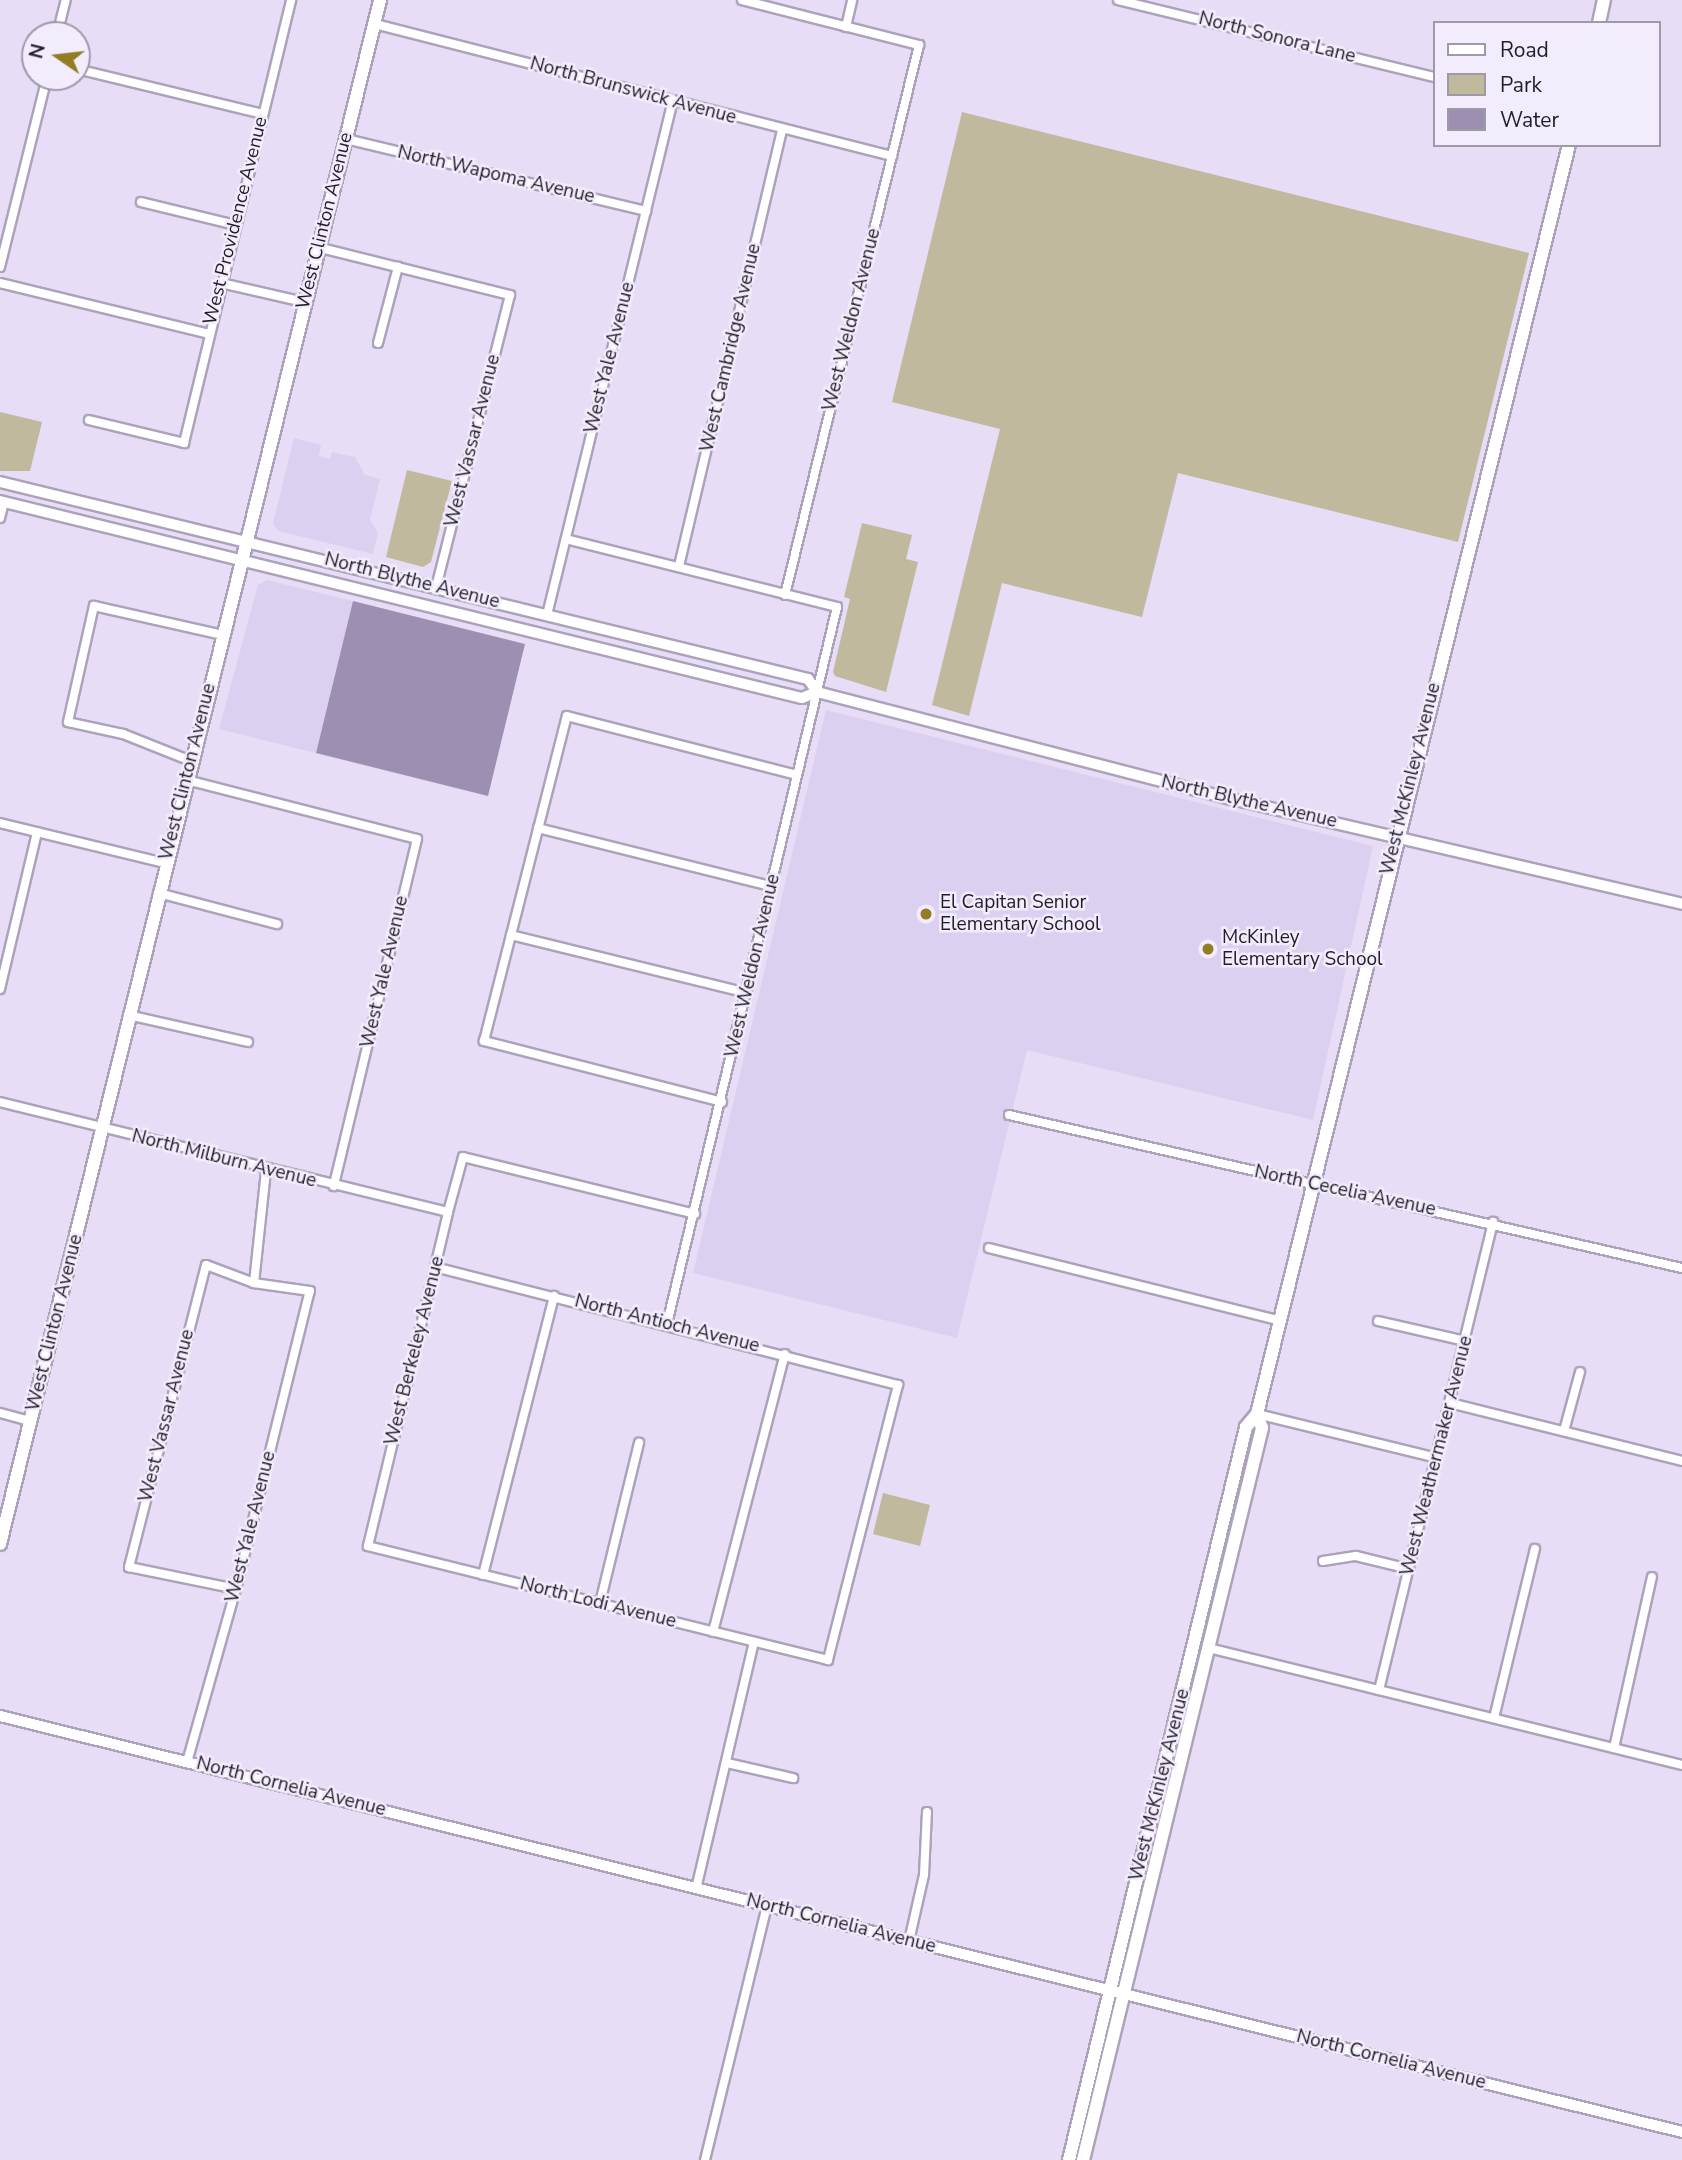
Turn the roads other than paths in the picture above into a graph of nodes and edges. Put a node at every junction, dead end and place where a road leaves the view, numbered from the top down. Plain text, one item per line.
1 (66, 0) edge
2 (291, 0) edge
3 (380, 0) edge
4 (742, 0) edge
5 (852, 0) edge
6 (1118, 0) edge
7 (1604, 0) edge
8 (61, 21) edge
9 (1599, 21) edge
10 (375, 24) junction
11 (846, 27) junction
12 (91, 72) edge
13 (1434, 76) edge
14 (44, 91) edge
15 (673, 100) junction
16 (263, 114) junction
17 (782, 130) junction
18 (346, 139) junction
19 (1568, 147) edge
20 (892, 156) junction
21 (141, 202) dead end
22 (646, 211) junction
23 (236, 225) junction
24 (317, 247) junction
25 (0, 267) edge
26 (398, 267) junction
27 (221, 283) junction
28 (0, 284) edge
29 (304, 302) junction
30 (209, 334) junction
31 (378, 343) dead end
32 (89, 420) dead end
33 (0, 482) edge
34 (2, 501) edge
35 (0, 518) edge
36 (245, 539) junction
37 (566, 539) junction
38 (240, 559) junction
39 (679, 566) junction
40 (436, 587) junction
41 (785, 595) junction
42 (547, 615) junction
43 (223, 635) junction
44 (817, 692) junction
45 (191, 761) junction
46 (797, 775) junction
47 (187, 780) junction
48 (0, 823) edge
49 (538, 828) junction
50 (37, 832) junction
51 (1396, 836) junction
52 (164, 863) junction
53 (771, 886) junction
54 (158, 894) junction
55 (1682, 904) edge
56 (277, 924) dead end
57 (511, 935) junction
58 (0, 989) edge
59 (747, 993) junction
60 (128, 1015) junction
61 (248, 1042) dead end
62 (0, 1102) edge
63 (722, 1102) junction
64 (1009, 1115) dead end
65 (100, 1128) junction
66 (266, 1170) junction
67 (334, 1186) junction
68 (1313, 1186) junction
69 (448, 1212) junction
70 (695, 1213) junction
71 (1493, 1222) junction
72 (989, 1248) dead end
73 (435, 1267) junction
74 (1682, 1268) edge
75 (254, 1283) junction
76 (554, 1296) junction
77 (1281, 1321) junction
78 (1378, 1321) dead end
79 (667, 1324) junction
80 (1465, 1341) junction
81 (785, 1354) junction
82 (1580, 1372) dead end
83 (1450, 1403) junction
84 (0, 1413) edge
85 (1258, 1414) junction
86 (30, 1421) junction
87 (1563, 1431) junction
88 (639, 1443) dead end
89 (1437, 1458) junction
90 (1682, 1459) edge
91 (0, 1544) edge
92 (368, 1546) joint
93 (1535, 1549) dead end
94 (1322, 1561) dead end
95 (1409, 1569) junction
96 (483, 1575) junction
97 (1652, 1577) dead end
98 (236, 1589) junction
99 (600, 1603) junction
100 (713, 1632) junction
101 (754, 1642) junction
102 (1209, 1648) junction
103 (828, 1660) joint
104 (1379, 1690) junction
105 (0, 1716) edge
106 (1494, 1718) junction
107 (1614, 1748) junction
108 (187, 1762) junction
109 (727, 1763) junction
110 (1682, 1765) edge
111 (793, 1778) dead end
112 (927, 1812) dead end
113 (696, 1889) junction
114 (767, 1906) junction
115 (908, 1941) junction
116 (1117, 1992) junction
117 (1682, 2132) edge
118 (705, 2160) edge
119 (1069, 2160) edge
120 (1083, 2160) edge

1 - 8 street
2 - 16 street, West Providence Avenue
3 - 10 main road, West Clinton Avenue
4 - 11 street
5 - 11 street
6 - 13 street, North Sonora Lane
7 - 9 main road
10 - 15 street, North Brunswick Avenue
10 - 18 main road, West Clinton Avenue
11 - 20 street, West Weldon Avenue
12 - 16 street
14 - 25 street
15 - 17 street, North Brunswick Avenue
15 - 22 street, West Yale Avenue
16 - 23 street, West Providence Avenue
17 - 20 street, North Brunswick Avenue
17 - 39 street, West Cambridge Avenue
18 - 22 street, North Wapoma Avenue
18 - 24 main road, West Clinton Avenue
19 - 51 main road, West McKinley Avenue
20 - 41 street, West Weldon Avenue
21 - 23 street
22 - 37 street, West Yale Avenue
23 - 27 street, West Providence Avenue
24 - 26 street
24 - 29 main road, West Clinton Avenue
26 - 31 street
26 - 40 street, West Vassar Avenue
27 - 29 street
27 - 30 street, West Providence Avenue
28 - 30 street
29 - 36 main road, West Clinton Avenue
30 - 32 street, West Providence Avenue
33 - 36 street, North Blythe Avenue
34 - 35 street
34 - 38 street, North Blythe Avenue
36 - 38 main road, West Clinton Avenue
36 - 40 street, North Blythe Avenue
37 - 39 street
37 - 42 street, West Yale Avenue
38 - 43 main road, West Clinton Avenue
38 - 44 street, North Blythe Avenue
39 - 41 street
40 - 42 street, North Blythe Avenue
41 - 44 street, West Weldon Avenue
42 - 44 street, North Blythe Avenue
43 - 45 main road, West Clinton Avenue
43 - 45 street
44 - 46 street, West Weldon Avenue
44 - 51 street, North Blythe Avenue
45 - 47 main road, West Clinton Avenue
46 - 49 street
46 - 53 street, West Weldon Avenue
47 - 52 main road, West Clinton Avenue
47 - 67 street, West Yale Avenue
48 - 50 street
49 - 53 street
49 - 57 street
50 - 52 street
50 - 58 street
51 - 55 street, North Blythe Avenue
51 - 68 main road, West McKinley Avenue
52 - 54 main road, West Clinton Avenue
53 - 59 street, West Weldon Avenue
54 - 56 street
54 - 60 main road, West Clinton Avenue
57 - 59 street
57 - 63 street
59 - 63 street, West Weldon Avenue
60 - 61 street
60 - 65 main road, West Clinton Avenue
62 - 65 street, North Milburn Avenue
63 - 70 street, West Weldon Avenue
64 - 68 street, North Cecelia Avenue
65 - 66 street, North Milburn Avenue
65 - 86 main road, West Clinton Avenue
66 - 67 street, North Milburn Avenue
66 - 75 street
67 - 69 street, North Milburn Avenue
68 - 71 street, North Cecelia Avenue
68 - 77 main road, West McKinley Avenue
69 - 70 street, West Berkeley Avenue
69 - 73 street, West Berkeley Avenue
70 - 79 street, West Weldon Avenue
71 - 74 street, North Cecelia Avenue
71 - 80 street, West Weathermaker Avenue
72 - 77 street
73 - 76 street, North Antioch Avenue
73 - 92 street, West Berkeley Avenue
75 - 98 street, West Yale Avenue
75 - 98 street, West Vassar Avenue
76 - 79 street, North Antioch Avenue
76 - 96 street
77 - 85 main road, West McKinley Avenue
78 - 80 street
79 - 81 street, North Antioch Avenue
80 - 83 street, West Weathermaker Avenue
81 - 100 street
81 - 103 street, North Antioch Avenue
82 - 87 street
83 - 87 street
83 - 89 street, West Weathermaker Avenue
84 - 86 street
85 - 89 street
85 - 102 main road, West McKinley Avenue
85 - 116 main road, West McKinley Avenue
86 - 91 main road, West Clinton Avenue
87 - 90 street
88 - 99 street
89 - 95 street, West Weathermaker Avenue
92 - 96 street, North Lodi Avenue
93 - 106 street
94 - 95 street
95 - 104 street, West Weathermaker Avenue
96 - 99 street, North Lodi Avenue
97 - 107 street
98 - 108 street, West Yale Avenue
99 - 100 street, North Lodi Avenue
100 - 101 street, North Lodi Avenue
101 - 103 street, North Lodi Avenue
101 - 109 street
102 - 104 street
102 - 116 main road, West McKinley Avenue
104 - 106 street
105 - 108 street, North Cornelia Avenue
106 - 107 street
107 - 110 street
108 - 113 street, North Cornelia Avenue
109 - 111 street
109 - 113 street
112 - 115 street
113 - 114 street, North Cornelia Avenue
114 - 115 street, North Cornelia Avenue
114 - 118 street
115 - 116 street, North Cornelia Avenue
116 - 117 street, North Cornelia Avenue
116 - 119 main road, West McKinley Avenue
116 - 120 main road, West McKinley Avenue

